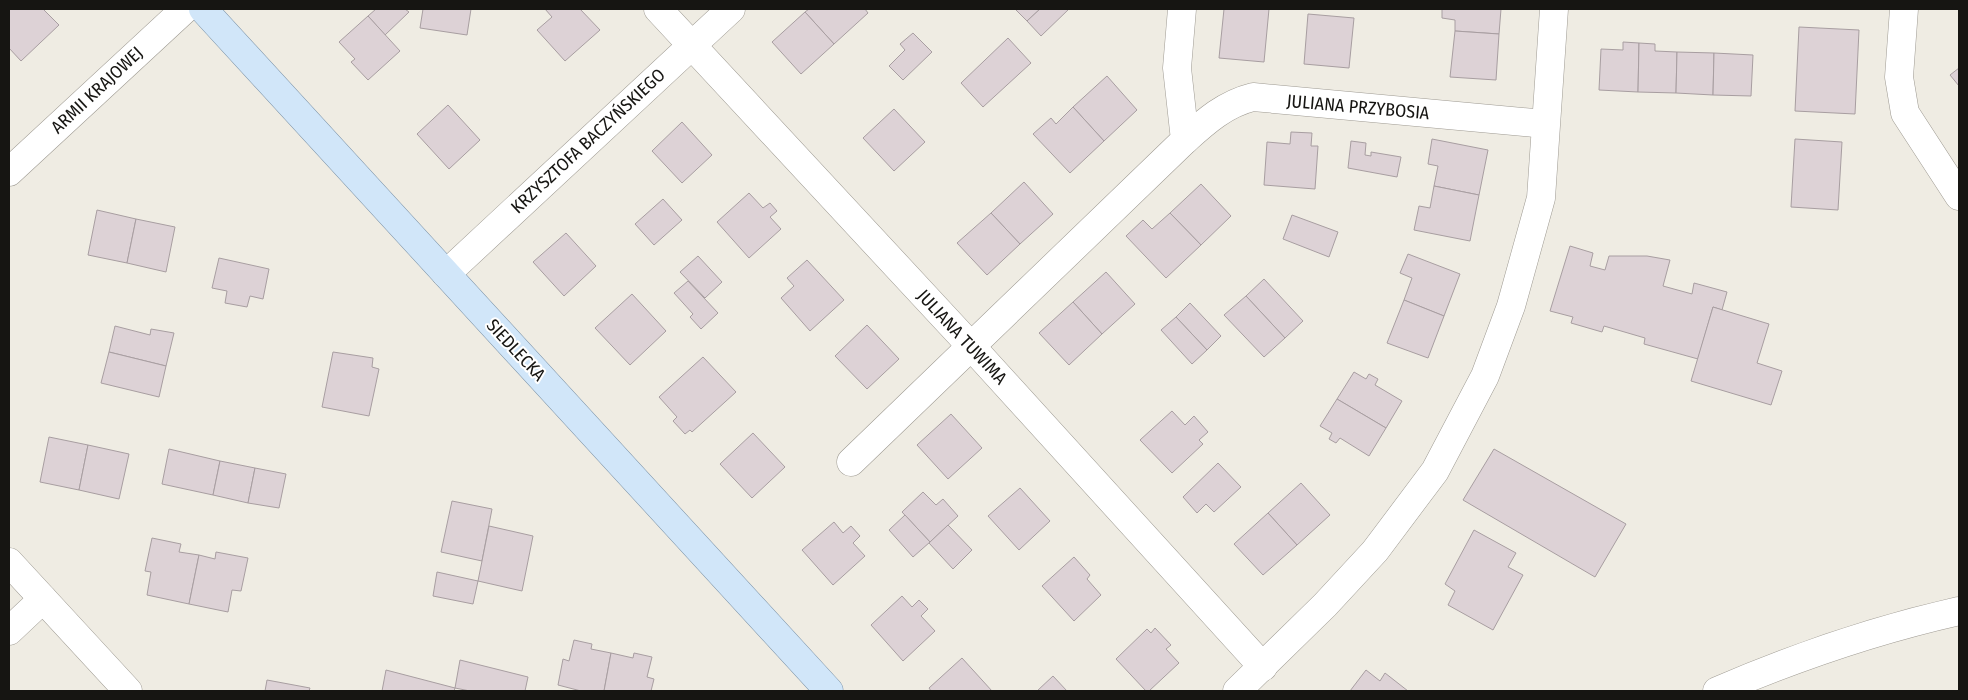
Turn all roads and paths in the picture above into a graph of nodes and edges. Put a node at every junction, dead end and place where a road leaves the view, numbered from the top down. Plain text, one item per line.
1 (185, 9) edge
2 (203, 9) edge
3 (658, 9) edge
4 (731, 9) edge
5 (1182, 9) edge
6 (1554, 9) edge
7 (1904, 9) edge
8 (691, 45) junction
9 (1545, 124) junction
10 (1185, 140) junction
11 (9, 172) edge
12 (1959, 196) edge
13 (446, 274) junction
14 (970, 345) junction
15 (851, 462) dead end
16 (9, 562) edge
17 (43, 600) junction
18 (1959, 611) edge
19 (9, 631) edge
20 (1263, 666) junction
21 (128, 691) edge
22 (830, 691) edge
23 (1237, 691) edge
24 (1717, 691) edge

1 - 11 street, ARMII KRAJOWEJ
2 - 13 main road, SIEDLECKA
3 - 8 street, JULIANA TUWIMA
4 - 8 street, KRZYSZTOFA BACZYŃSKIEGO
5 - 10 street
6 - 9 street
7 - 12 street
8 - 13 street, KRZYSZTOFA BACZYŃSKIEGO
8 - 14 street, JULIANA TUWIMA
9 - 10 street, JULIANA PRZYBOSIA
9 - 20 street
10 - 14 street, JULIANA PRZYBOSIA
13 - 22 main road, SIEDLECKA
14 - 15 street, JULIANA PRZYBOSIA
14 - 20 street, JULIANA TUWIMA
16 - 17 street
17 - 19 street
17 - 21 street
18 - 24 street
20 - 23 street

